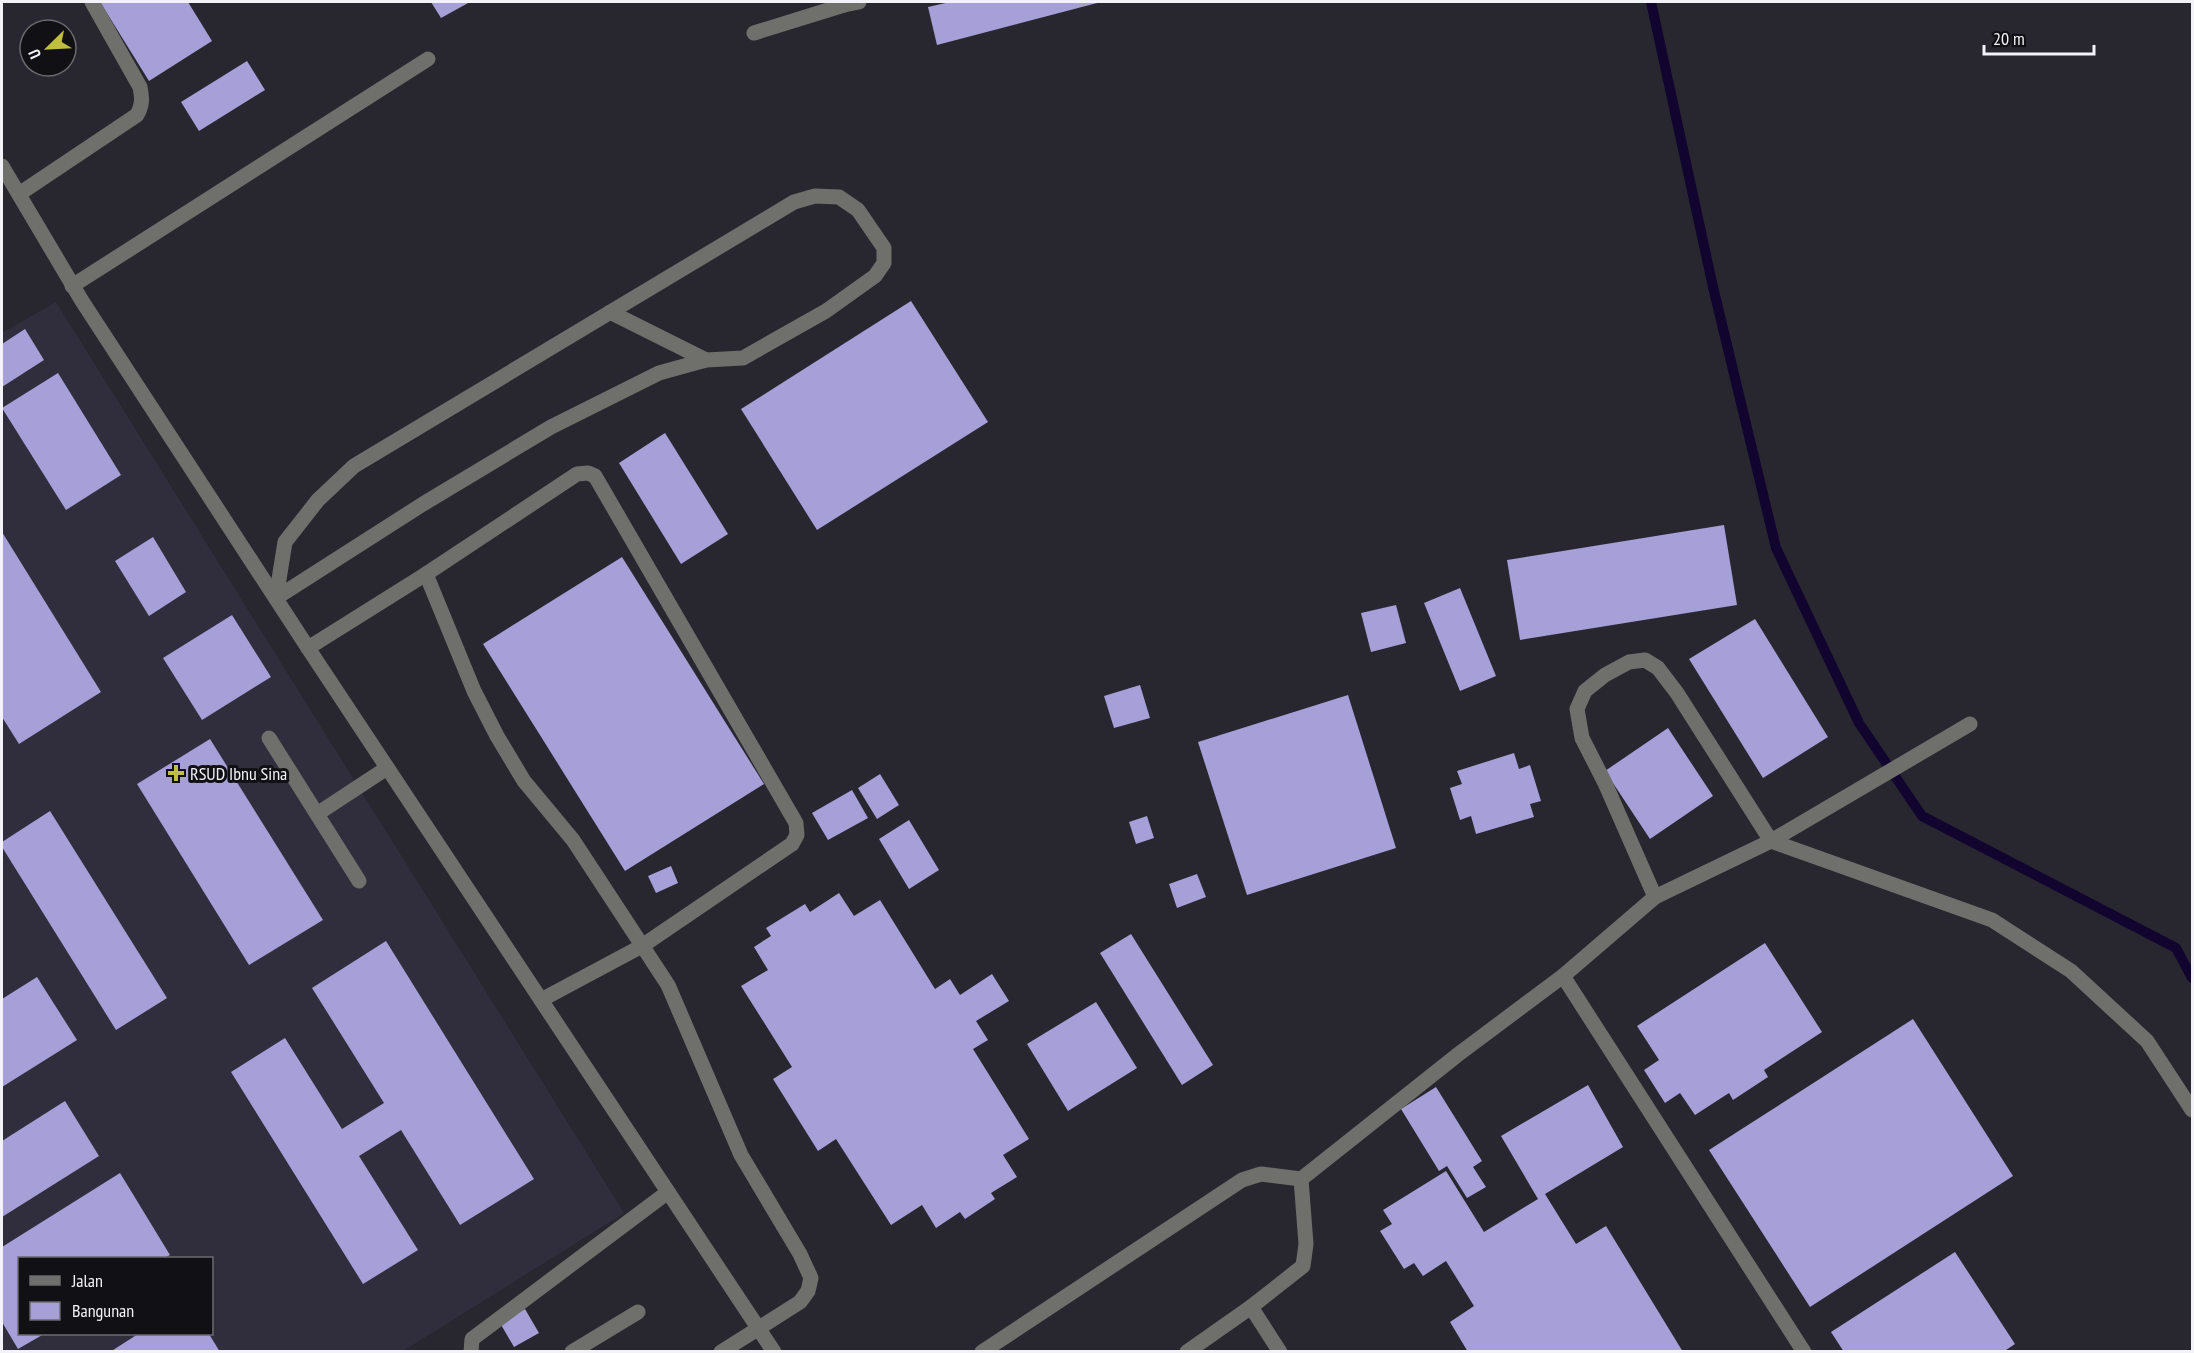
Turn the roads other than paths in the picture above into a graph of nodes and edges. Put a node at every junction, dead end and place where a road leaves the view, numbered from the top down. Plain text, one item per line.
1 (92, 2) edge
2 (849, 2) edge
3 (754, 33) dead end
4 (428, 59) dead end
5 (2, 166) edge
6 (19, 194) junction
7 (72, 286) junction
8 (610, 312) junction
9 (706, 360) junction
10 (426, 574) junction
11 (276, 598) junction
12 (308, 648) junction
13 (1970, 724) dead end
14 (270, 738) dead end
15 (387, 768) junction
16 (317, 814) junction
17 (1771, 842) junction
18 (359, 881) dead end
19 (1655, 897) junction
20 (642, 946) junction
21 (1563, 976) junction
22 (542, 1000) junction
23 (2193, 1110) edge
24 (1301, 1179) junction
25 (668, 1192) junction
26 (1251, 1307) junction
27 (638, 1312) dead end
28 (758, 1328) junction
29 (471, 1352) edge
30 (572, 1352) edge
31 (721, 1352) edge
32 (774, 1352) edge
33 (982, 1352) edge
34 (1187, 1352) edge
35 (1280, 1352) edge
36 (1804, 1352) edge

1 - 6 street
2 - 3 street
4 - 7 street
5 - 6 street
6 - 7 street
7 - 11 street
8 - 9 street
8 - 9 street
8 - 11 street
9 - 11 street
10 - 12 street
10 - 20 street
10 - 20 street
11 - 12 street
12 - 15 street
13 - 17 street
14 - 16 street
15 - 16 street
15 - 22 street
16 - 18 street
17 - 19 street
17 - 19 street
17 - 23 street
19 - 21 street
20 - 22 street
20 - 28 street
21 - 24 street
21 - 36 street
22 - 25 street
24 - 26 street
24 - 33 street
25 - 28 street
25 - 29 street
26 - 34 street
26 - 35 street
27 - 30 street
28 - 31 street
28 - 32 street

